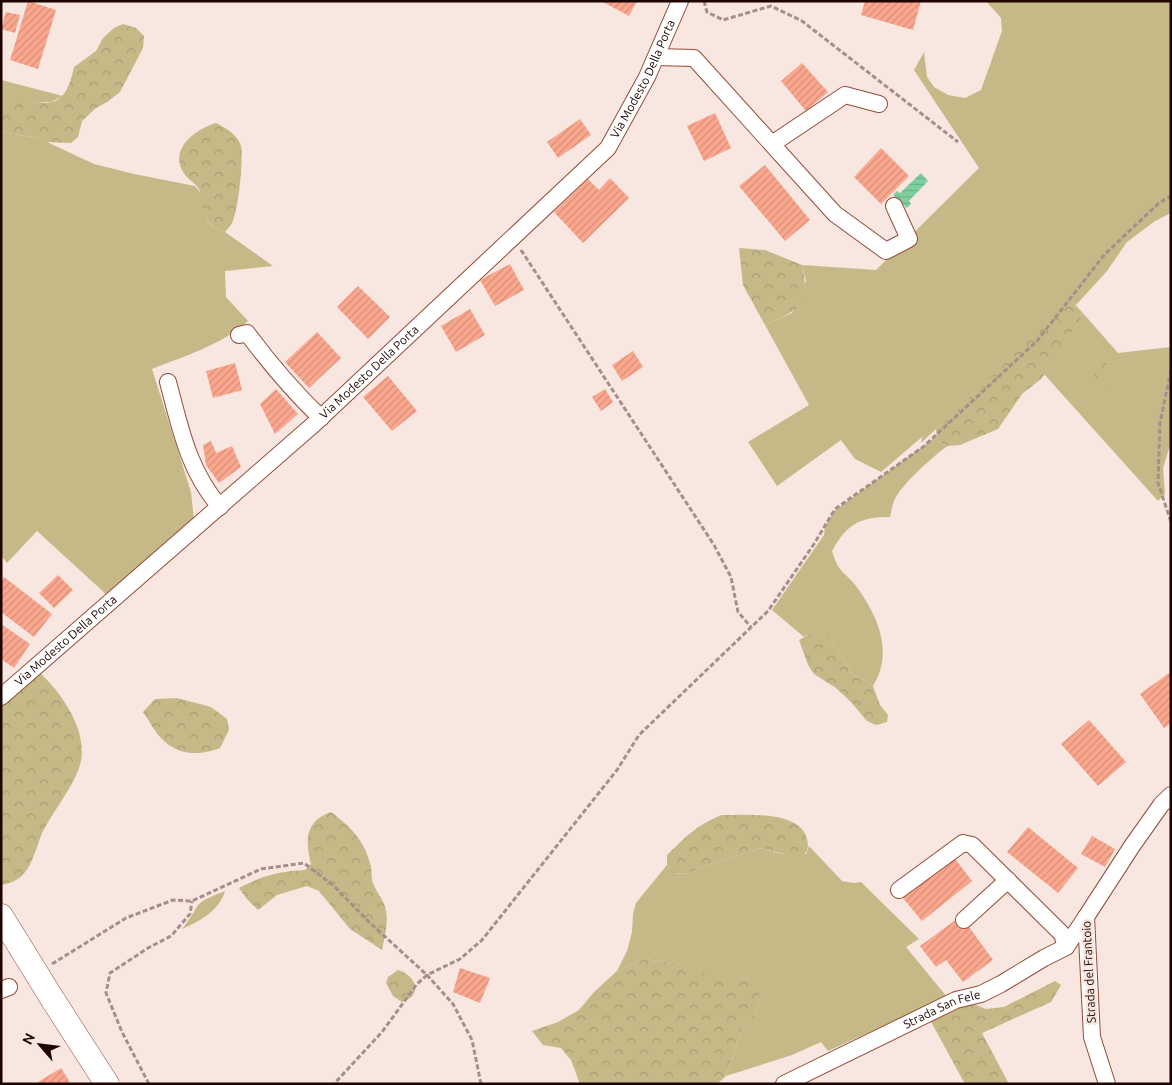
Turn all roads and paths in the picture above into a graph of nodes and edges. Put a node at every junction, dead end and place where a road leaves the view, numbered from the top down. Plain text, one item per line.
1 (680, 1) edge
2 (704, 1) edge
3 (656, 57) junction
4 (880, 104) dead end
5 (958, 142) dead end
6 (772, 144) junction
7 (1171, 196) edge
8 (894, 206) dead end
9 (513, 238) junction
10 (239, 335) dead end
11 (1171, 370) edge
12 (168, 382) dead end
13 (321, 418) junction
14 (220, 507) junction
15 (1171, 522) edge
16 (751, 627) junction
17 (1, 697) edge
18 (1171, 795) edge
19 (1008, 880) junction
20 (899, 890) dead end
21 (192, 901) junction
22 (1, 916) edge
23 (1086, 917) junction
24 (964, 920) dead end
25 (1066, 947) junction
26 (47, 967) dead end
27 (428, 974) junction
28 (107, 1084) edge
29 (149, 1084) edge
30 (334, 1084) edge
31 (482, 1084) edge
32 (784, 1084) edge
33 (1107, 1084) edge

1 - 3 street, Via Modesto Della Porta
2 - 5 path
3 - 6 street
3 - 9 street, Via Modesto Della Porta
4 - 6 street
6 - 8 street
7 - 16 path
9 - 13 street, Via Modesto Della Porta
9 - 16 path
10 - 13 street
11 - 15 path
12 - 14 street
13 - 14 street, Via Modesto Della Porta
14 - 17 street, Via Modesto Della Porta
16 - 27 path
18 - 23 street, Strada del Frantoio
19 - 20 street
19 - 24 street
19 - 25 street
21 - 26 path
21 - 27 path
21 - 29 path
22 - 28 highway, bridge
23 - 25 street, Strada San Fele
23 - 33 street, Strada del Frantoio
25 - 32 street, Strada San Fele
27 - 30 path
27 - 31 path

